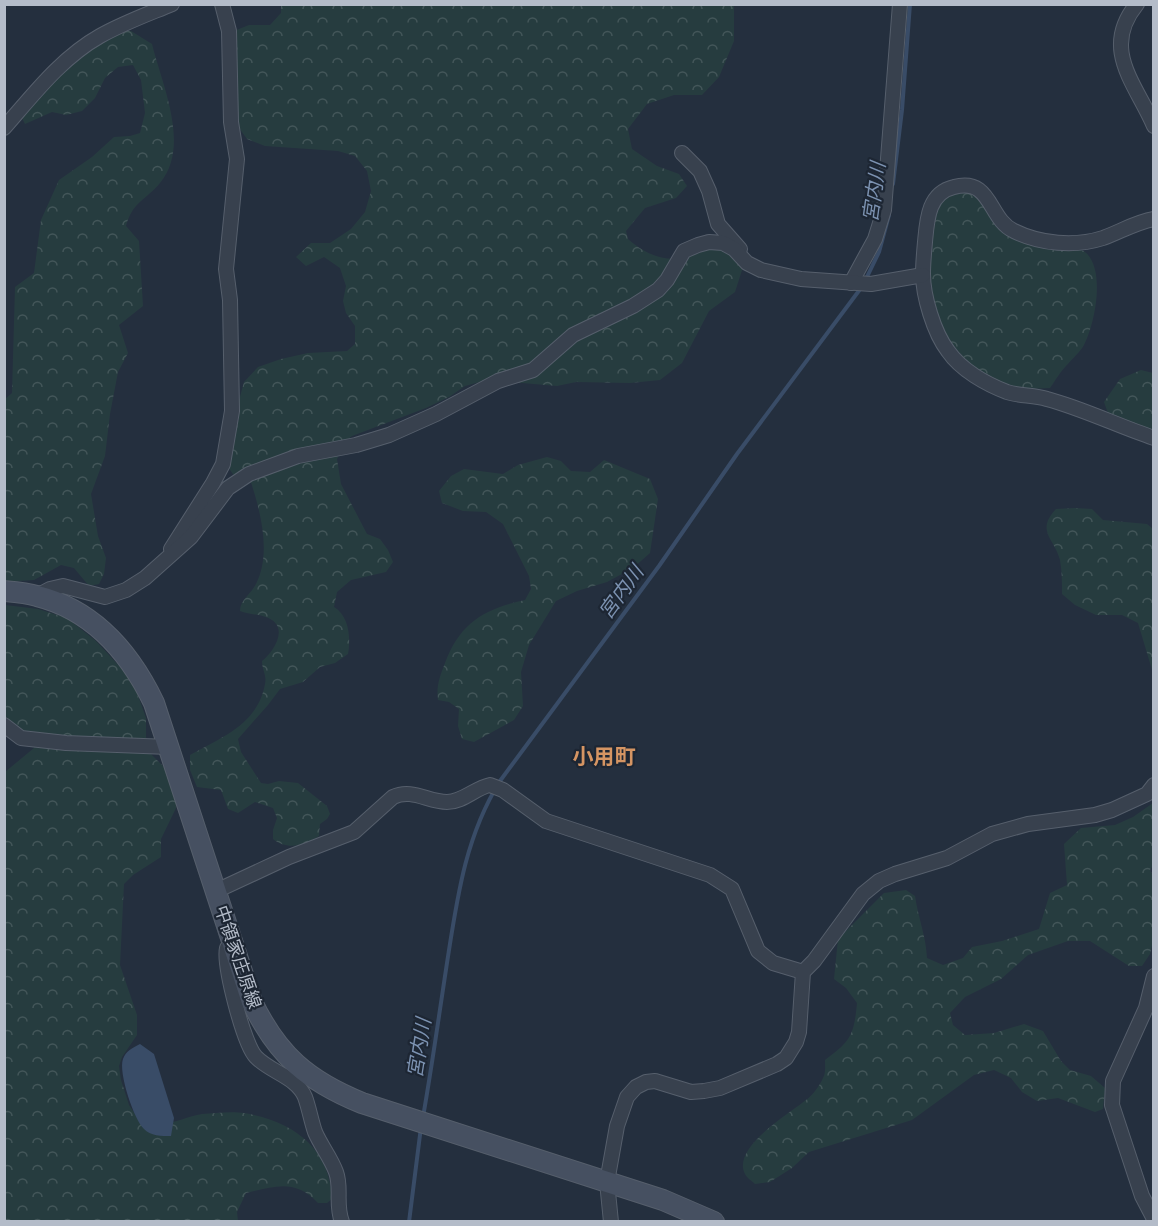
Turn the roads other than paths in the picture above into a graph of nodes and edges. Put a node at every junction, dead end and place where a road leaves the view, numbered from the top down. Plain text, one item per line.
1 (172, 4) edge
2 (222, 4) edge
3 (900, 4) edge
4 (1137, 4) edge
5 (1154, 126) edge
6 (4, 129) edge
7 (682, 153) dead end
8 (1154, 219) edge
9 (743, 256) junction
10 (922, 275) junction
11 (857, 284) junction
12 (1154, 438) edge
13 (164, 561) junction
14 (4, 591) edge
15 (37, 596) junction
16 (4, 725) edge
17 (168, 747) junction
18 (1154, 785) edge
19 (216, 891) junction
20 (233, 943) junction
21 (803, 972) junction
22 (1154, 976) edge
23 (607, 1182) junction
24 (1154, 1219) edge
25 (342, 1221) edge
26 (611, 1221) edge
27 (714, 1221) edge

1 - 6 street
2 - 13 street
3 - 11 street
4 - 5 street
7 - 9 street
8 - 10 street
9 - 11 street
9 - 13 street
10 - 11 street
10 - 12 street
13 - 15 street
14 - 15 main road, 中領家庄原線
15 - 17 main road, 中領家庄原線
16 - 17 street
17 - 19 main road, 中領家庄原線
18 - 21 street
19 - 20 main road, 中領家庄原線
19 - 21 street
20 - 23 main road, 中領家庄原線
20 - 25 street
21 - 23 street
22 - 24 street
23 - 26 street
23 - 27 main road, 中領家庄原線

